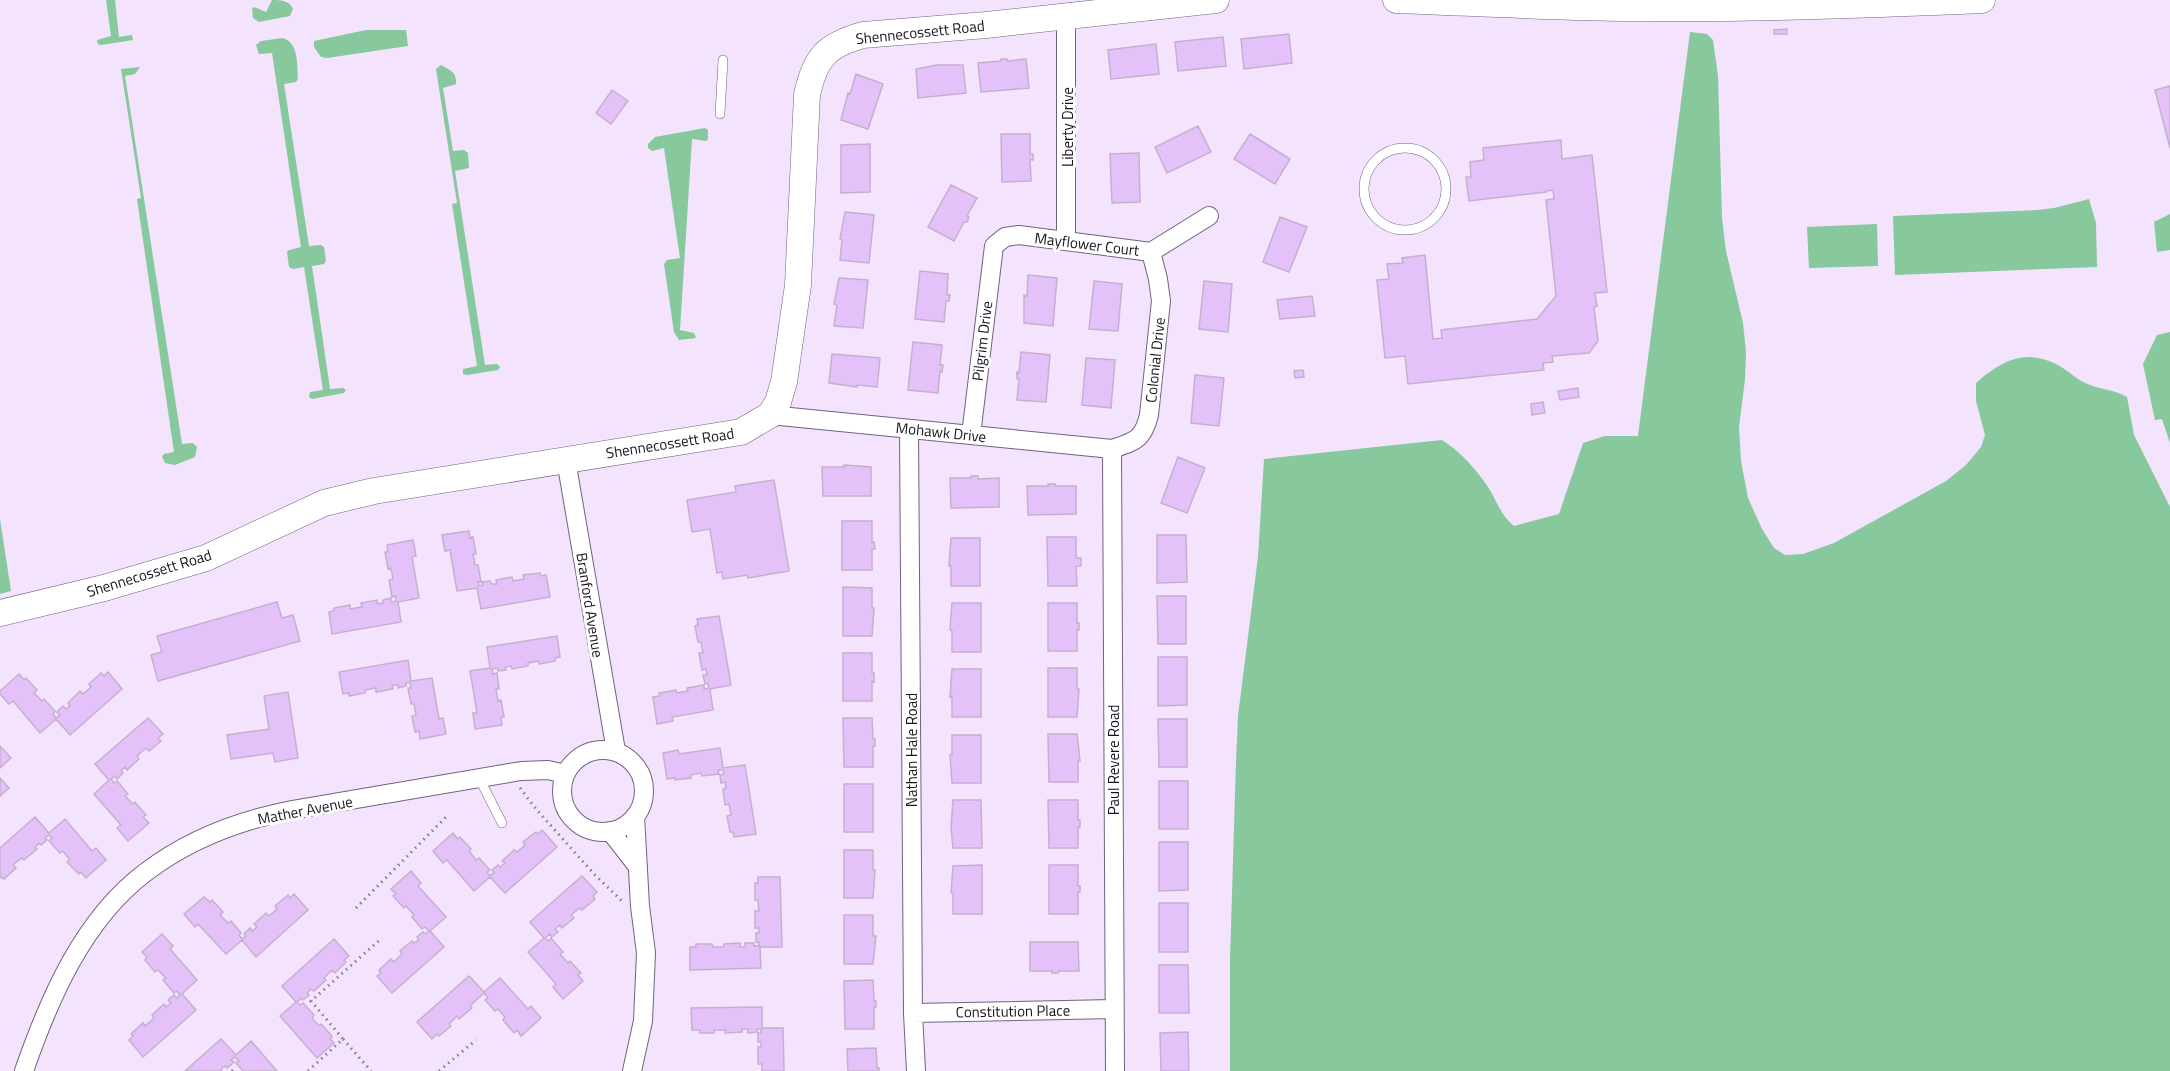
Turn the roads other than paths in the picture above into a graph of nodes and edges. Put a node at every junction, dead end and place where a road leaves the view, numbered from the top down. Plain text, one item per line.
1 (1216, 0) edge
2 (1395, 0) edge
3 (1982, 0) edge
4 (1852, 3) edge
5 (1622, 4) edge
6 (1066, 15) junction
7 (723, 60) dead end
8 (720, 114) dead end
9 (1442, 205) joint
10 (1209, 216) dead end
11 (1066, 240) junction
12 (994, 246) joint
13 (1150, 252) junction
14 (770, 415) junction
15 (909, 429) junction
16 (971, 435) junction
17 (1112, 449) junction
18 (566, 460) junction
19 (0, 613) edge
20 (616, 751) junction
21 (565, 774) junction
22 (478, 778) junction
23 (634, 816) junction
24 (502, 823) dead end
25 (609, 831) junction
26 (638, 867) junction
27 (1114, 1010) junction
28 (913, 1013) junction
29 (24, 1071) edge
30 (632, 1071) edge
31 (916, 1071) edge
32 (1115, 1071) edge

1 - 6 street, Shennecossett Road
2 - 5 street
3 - 4 street
4 - 5 street
6 - 11 street, Liberty Drive
6 - 14 street, Shennecossett Road
7 - 8 lane
9 - 9 lane
10 - 13 street, Mayflower Court
11 - 12 street, Mayflower Court
11 - 13 street, Mayflower Court
12 - 16 street, Pilgrim Drive
13 - 17 street, Colonial Drive
14 - 15 street, Mohawk Drive
14 - 18 street, Shennecossett Road
15 - 16 street, Mohawk Drive
15 - 28 street, Nathan Hale Road
16 - 17 street, Mohawk Drive
17 - 27 street, Paul Revere Road
18 - 19 street, Shennecossett Road
18 - 20 street, Branford Avenue
20 - 21 street
20 - 23 street
21 - 22 street, Mather Avenue
21 - 25 street
22 - 24 lane
22 - 29 street, Mather Avenue
23 - 25 street
23 - 26 street
25 - 26 street
26 - 30 street
27 - 28 street, Constitution Place
27 - 32 street, Paul Revere Road
28 - 31 street, Nathan Hale Road

